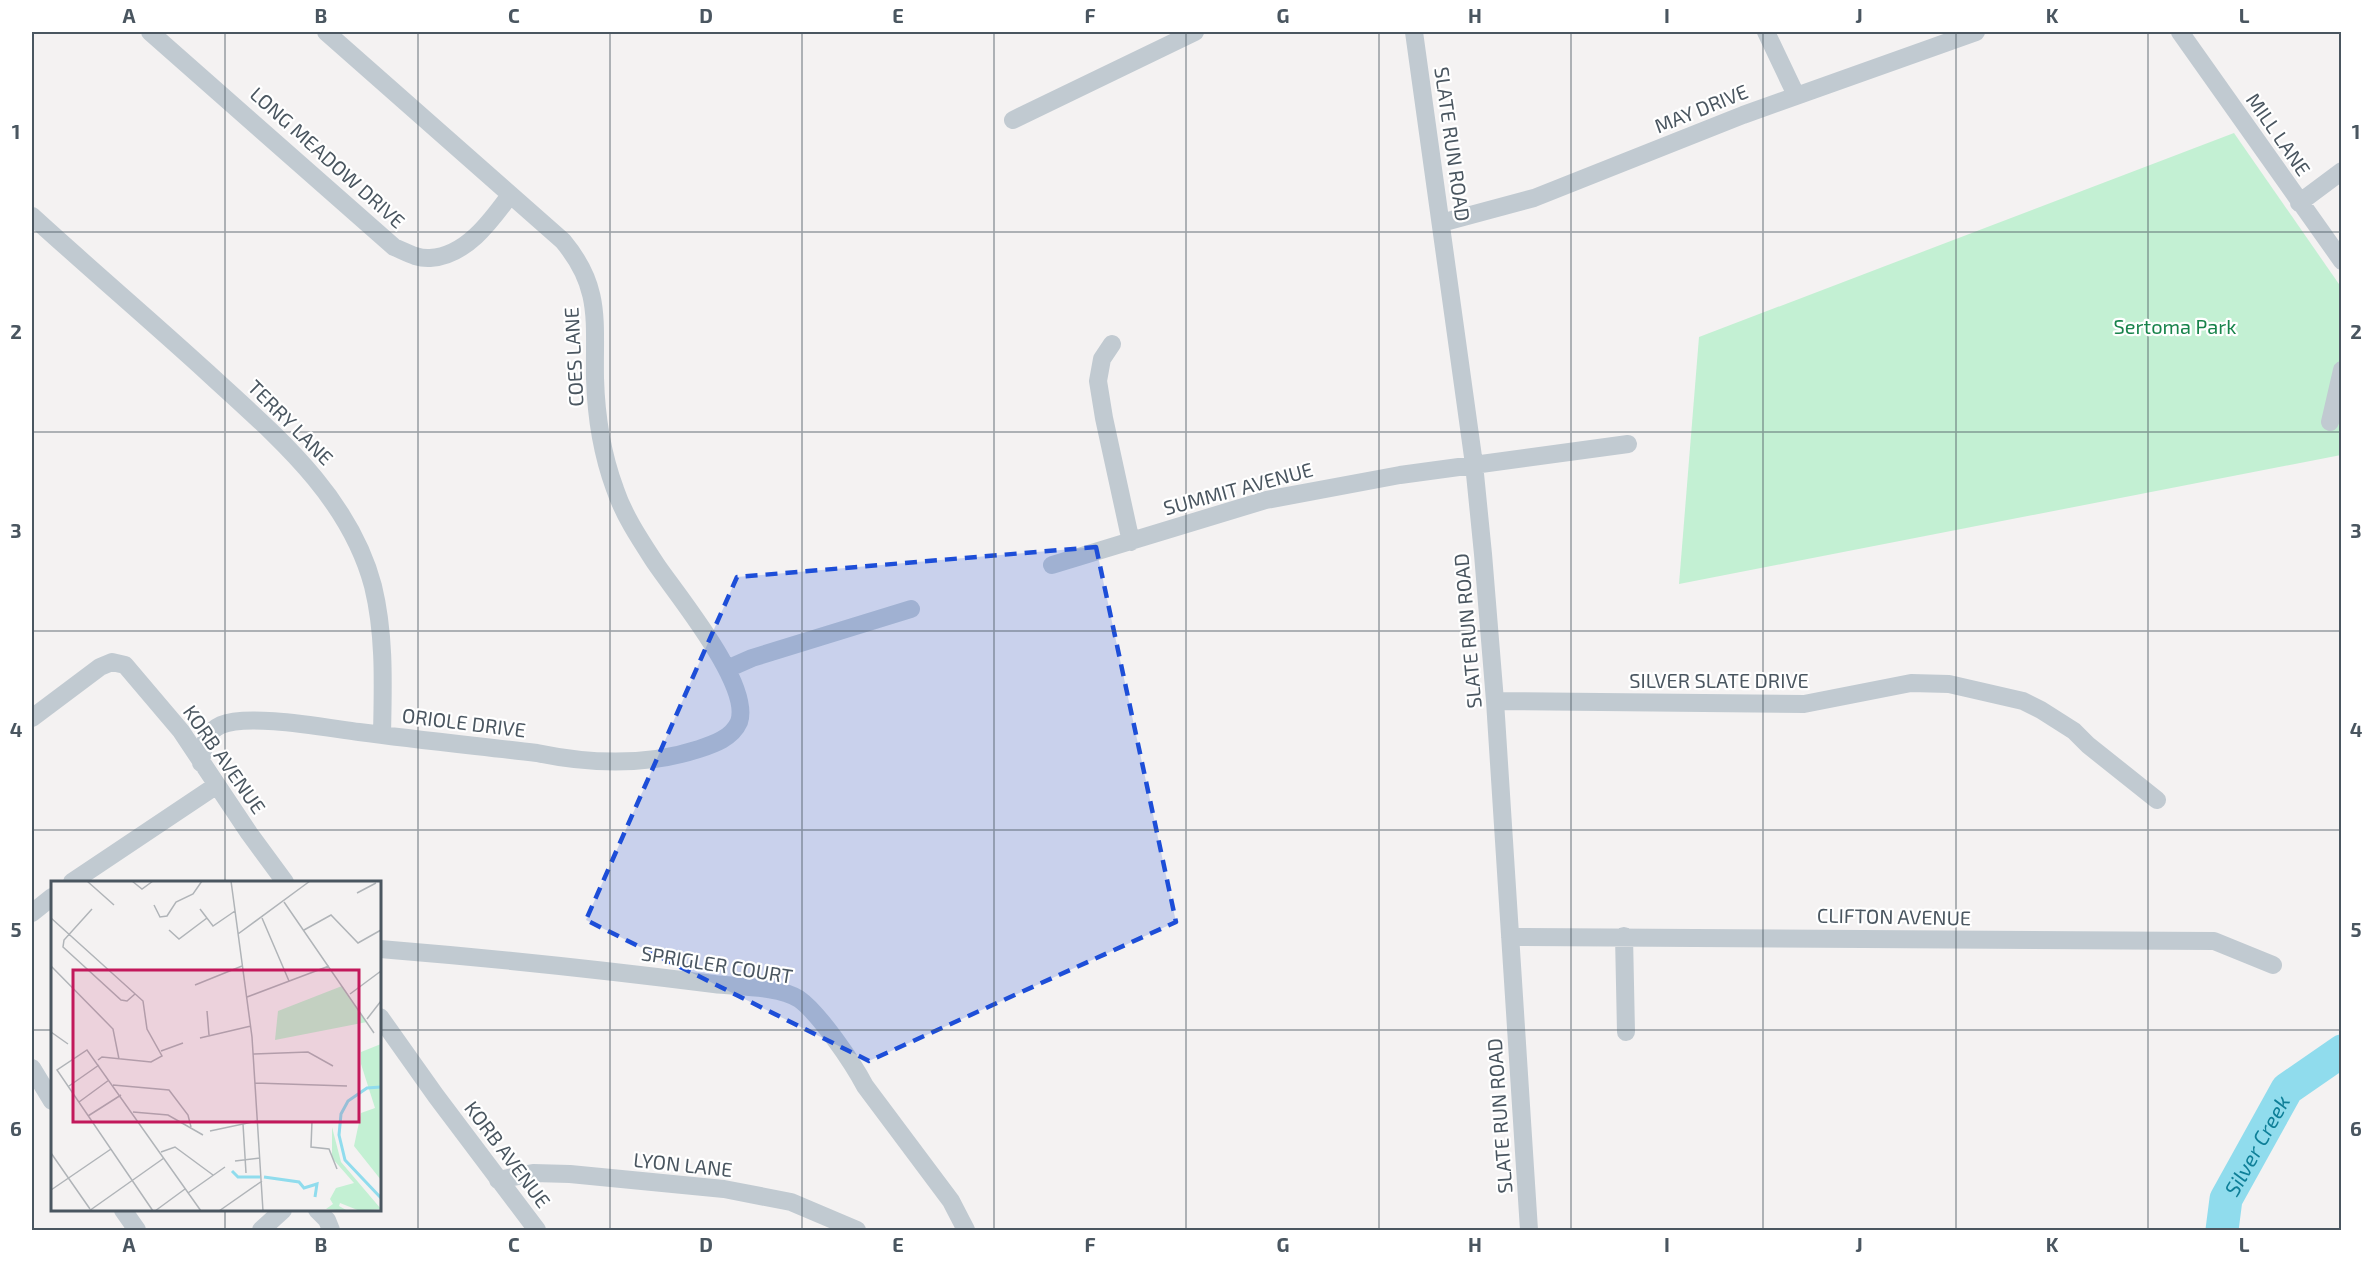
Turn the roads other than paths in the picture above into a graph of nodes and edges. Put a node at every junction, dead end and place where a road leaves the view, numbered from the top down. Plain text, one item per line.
1 (150, 32) edge
2 (326, 32) edge
3 (1195, 32) edge
4 (1414, 32) edge
5 (1766, 32) edge
6 (1976, 32) edge
7 (2180, 32) edge
8 (1796, 95) junction
9 (1013, 120) dead end
10 (2342, 171) edge
11 (510, 195) junction
12 (2299, 203) junction
13 (32, 216) edge
14 (1441, 223) junction
15 (2342, 261) edge
16 (1112, 344) dead end
17 (2342, 370) edge
18 (2330, 422) dead end
19 (1628, 444) dead end
20 (1474, 465) junction
21 (1131, 542) junction
22 (1052, 565) dead end
23 (911, 609) dead end
24 (727, 669) junction
25 (1495, 701) junction
26 (32, 718) edge
27 (738, 723) joint
28 (382, 735) junction
29 (201, 763) junction
30 (217, 785) junction
31 (2157, 800) dead end
32 (73, 881) edge
33 (284, 881) edge
34 (51, 898) edge
35 (32, 913) edge
36 (1624, 936) junction
37 (1510, 937) junction
38 (381, 949) edge
39 (2273, 965) dead end
40 (381, 1021) edge
41 (1626, 1032) dead end
42 (386, 1040) edge
43 (32, 1068) edge
44 (51, 1095) edge
45 (498, 1180) junction
46 (126, 1211) edge
47 (281, 1211) edge
48 (320, 1211) edge
49 (137, 1230) edge
50 (261, 1230) edge
51 (331, 1230) edge
52 (537, 1230) edge
53 (857, 1230) edge
54 (966, 1230) edge
55 (1529, 1230) edge

1 - 11 street, LONG MEADOW DRIVE
2 - 11 street, COES LANE
3 - 9 street
4 - 14 street, SLATE RUN ROAD
5 - 8 street
6 - 8 street, MAY DRIVE
7 - 12 street, MILL LANE
8 - 14 street, MAY DRIVE
10 - 12 street
11 - 24 street, COES LANE
12 - 15 street, MILL LANE
13 - 28 street, TERRY LANE
14 - 20 street, SLATE RUN ROAD
16 - 21 street
17 - 18 street
19 - 20 street, SUMMIT AVENUE
20 - 21 street, SUMMIT AVENUE
20 - 25 street, SLATE RUN ROAD
21 - 22 street, SUMMIT AVENUE
23 - 24 street
24 - 27 street, COES LANE
25 - 31 street, SILVER SLATE DRIVE
25 - 37 street, SLATE RUN ROAD
26 - 29 street, KORB AVENUE
27 - 28 street, ORIOLE DRIVE
28 - 29 street, ORIOLE DRIVE
29 - 30 street, KORB AVENUE
30 - 32 street
30 - 33 street, KORB AVENUE
34 - 35 street
36 - 37 street, CLIFTON AVENUE
36 - 39 street, CLIFTON AVENUE
36 - 41 street
37 - 55 street, SLATE RUN ROAD
38 - 54 street, SPRIGLER COURT
40 - 42 street, KORB AVENUE
42 - 45 street, KORB AVENUE
43 - 44 street
45 - 52 street, KORB AVENUE
45 - 53 street, LYON LANE
46 - 49 street
47 - 50 street
48 - 51 street

